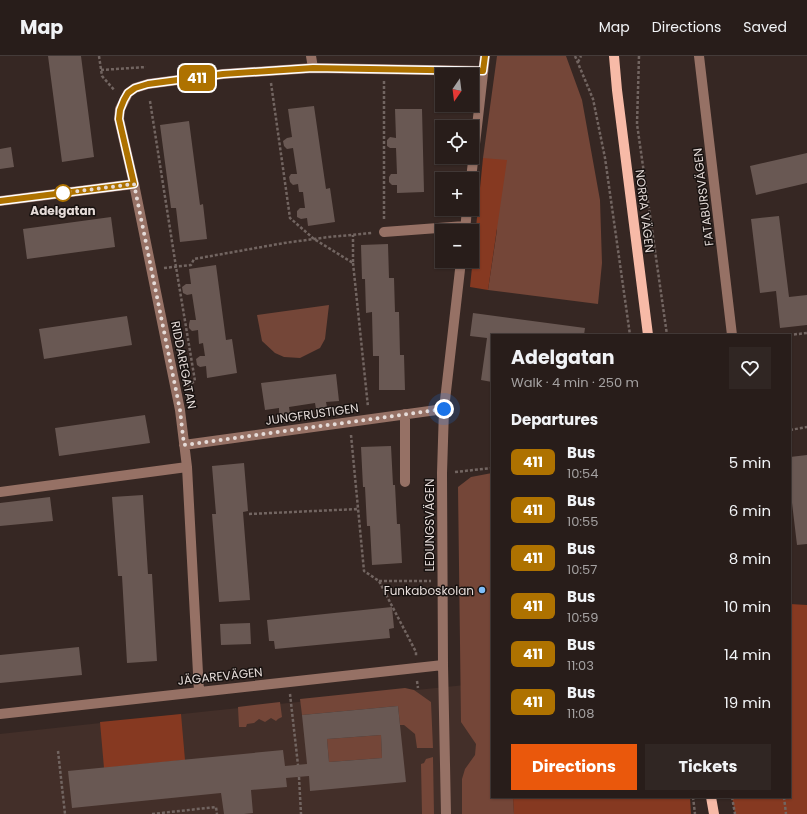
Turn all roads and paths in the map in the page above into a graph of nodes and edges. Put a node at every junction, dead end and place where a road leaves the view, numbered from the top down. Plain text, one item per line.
1 (99, 56) edge
2 (311, 56) edge
3 (485, 56) edge
4 (575, 56) edge
5 (581, 56) edge
6 (609, 56) edge
7 (614, 56) edge
8 (639, 56) edge
9 (699, 56) edge
10 (578, 62) junction
11 (146, 67) dead end
12 (313, 68) junction
13 (101, 70) junction
14 (270, 70) junction
15 (384, 70) junction
16 (483, 71) junction
17 (616, 90) junction
18 (124, 100) junction
19 (150, 101) dead end
20 (472, 172) edge
21 (134, 184) junction
22 (0, 201) edge
23 (435, 230) edge
24 (384, 232) junction
25 (353, 235) junction
26 (314, 239) junction
27 (352, 263) junction
28 (176, 267) junction
29 (460, 268) edge
30 (152, 270) junction
31 (807, 333) edge
32 (630, 334) edge
33 (648, 334) edge
34 (667, 334) edge
35 (732, 334) edge
36 (791, 335) edge
37 (185, 388) dead end
38 (444, 409) junction
39 (405, 414) junction
40 (369, 419) junction
41 (349, 422) junction
42 (807, 426) edge
43 (791, 430) edge
44 (184, 445) junction
45 (187, 467) junction
46 (491, 468) edge
47 (442, 473) junction
48 (405, 482) dead end
49 (0, 492) edge
50 (358, 509) junction
51 (249, 514) dead end
52 (443, 580) junction
53 (379, 581) junction
54 (443, 665) junction
55 (417, 668) junction
56 (288, 682) junction
57 (418, 688) dead end
58 (199, 692) junction
59 (0, 714) edge
60 (58, 751) dead end
61 (298, 765) dead end
62 (299, 777) dead end
63 (693, 798) edge
64 (711, 798) edge
65 (732, 798) edge
66 (784, 798) edge
67 (66, 814) edge
68 (152, 814) edge
69 (217, 814) edge
70 (301, 814) edge
71 (446, 814) edge
72 (695, 814) edge
73 (714, 814) edge
74 (735, 814) edge
75 (786, 814) edge

1 - 13 path
2 - 12 street
3 - 16 street
4 - 10 path
5 - 10 path
6 - 17 main road, NORRA VÄGEN
7 - 17 main road, NORRA VÄGEN
8 - 34 path
9 - 35 street, FATABURSVÄGEN
10 - 32 path
11 - 13 path
12 - 14 street
12 - 15 street
13 - 18 path
14 - 18 street
14 - 26 path
15 - 16 street
15 - 24 path
16 - 20 street
17 - 33 main road, NORRA VÄGEN
18 - 21 street, RIDDAREGATAN
19 - 28 path
21 - 22 street
21 - 30 street, RIDDAREGATAN
23 - 24 street
24 - 25 path
25 - 26 path
25 - 27 path
26 - 27 path
26 - 28 path
27 - 40 path
28 - 30 path
28 - 37 path
29 - 38 street, LEDUNGSVÄGEN
30 - 44 street, RIDDAREGATAN
31 - 36 path
38 - 39 street, JUNGFRUSTIGEN
38 - 47 street, LEDUNGSVÄGEN
39 - 40 street, JUNGFRUSTIGEN
39 - 48 street
40 - 41 street, JUNGFRUSTIGEN
41 - 44 street, JUNGFRUSTIGEN
41 - 50 path
42 - 43 path
44 - 45 street, RIDDAREGATAN
45 - 49 street
45 - 58 street, RIDDAREGATAN
46 - 47 path
47 - 52 street, LEDUNGSVÄGEN
50 - 51 path
50 - 53 path
52 - 53 path
52 - 54 street, LEDUNGSVÄGEN
53 - 55 path
54 - 55 street, JÄGAREVÄGEN
54 - 71 street, LEDUNGSVÄGEN
55 - 56 street, JÄGAREVÄGEN
55 - 57 path
56 - 58 street, JÄGAREVÄGEN
56 - 61 path
58 - 59 street, JÄGAREVÄGEN
60 - 67 path
62 - 70 path
63 - 72 path
64 - 73 main road
65 - 74 path
66 - 75 path
68 - 69 path

